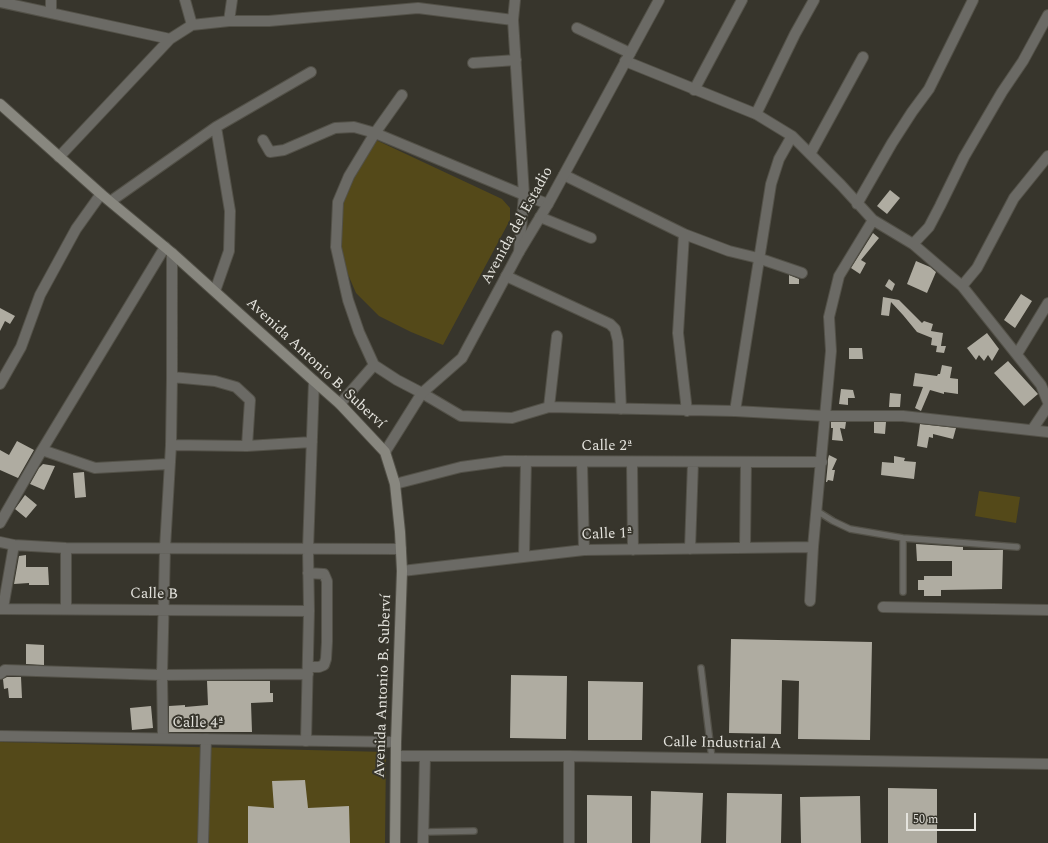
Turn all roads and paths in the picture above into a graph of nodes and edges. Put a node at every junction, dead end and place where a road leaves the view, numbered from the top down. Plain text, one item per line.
1 (51, 0) edge
2 (186, 0) edge
3 (232, 0) edge
4 (515, 0) edge
5 (659, 0) edge
6 (742, 0) edge
7 (814, 0) edge
8 (973, 0) edge
9 (0, 2) edge
10 (51, 13) junction
11 (1048, 15) edge
12 (513, 20) junction
13 (229, 21) junction
14 (192, 25) junction
15 (577, 28) dead end
16 (170, 39) junction
17 (863, 56) dead end
18 (628, 57) junction
19 (516, 60) junction
20 (473, 63) dead end
21 (311, 72) dead end
22 (694, 90) junction
23 (402, 95) dead end
24 (0, 104) edge
25 (756, 114) junction
26 (216, 127) junction
27 (375, 132) junction
28 (792, 136) junction
29 (263, 140) dead end
30 (810, 154) junction
31 (1048, 156) edge
32 (59, 157) junction
33 (564, 175) junction
34 (101, 194) junction
35 (524, 196) junction
36 (111, 201) junction
37 (548, 204) junction
38 (858, 204) junction
39 (540, 217) junction
40 (873, 220) junction
41 (684, 234) junction
42 (591, 238) dead end
43 (913, 244) junction
44 (169, 250) junction
45 (519, 252) junction
46 (758, 258) junction
47 (802, 273) dead end
48 (506, 276) junction
49 (962, 286) junction
50 (215, 291) junction
51 (1048, 303) edge
52 (557, 336) dead end
53 (1017, 354) junction
54 (374, 365) junction
55 (172, 377) junction
56 (314, 380) junction
57 (0, 384) edge
58 (1045, 384) edge
59 (422, 393) junction
60 (1048, 402) edge
61 (340, 404) junction
62 (1048, 406) edge
63 (550, 407) junction
64 (621, 409) junction
65 (688, 411) junction
66 (735, 411) junction
67 (825, 416) junction
68 (1032, 430) junction
69 (1048, 432) edge
70 (312, 442) junction
71 (170, 445) junction
72 (247, 446) junction
73 (42, 450) junction
74 (385, 452) junction
75 (526, 462) junction
76 (582, 462) junction
77 (632, 462) junction
78 (693, 462) junction
79 (746, 462) junction
80 (822, 462) junction
81 (168, 464) junction
82 (395, 484) junction
83 (817, 511) junction
84 (0, 523) edge
85 (903, 538) junction
86 (0, 542) edge
87 (14, 545) junction
88 (813, 547) junction
89 (1017, 547) dead end
90 (66, 548) junction
91 (165, 548) junction
92 (745, 548) junction
93 (308, 549) junction
94 (401, 549) junction
95 (690, 549) junction
96 (584, 550) junction
97 (633, 550) junction
98 (524, 556) junction
99 (402, 571) junction
100 (308, 573) junction
101 (903, 592) dead end
102 (810, 601) dead end
103 (883, 607) dead end
104 (2, 608) edge
105 (66, 609) junction
106 (164, 610) junction
107 (1048, 610) edge
108 (309, 611) junction
109 (701, 668) dead end
110 (308, 670) junction
111 (0, 674) edge
112 (162, 674) junction
113 (0, 736) edge
114 (163, 738) junction
115 (206, 739) junction
116 (306, 741) junction
117 (396, 742) junction
118 (396, 756) junction
119 (425, 756) junction
120 (569, 756) junction
121 (712, 759) junction
122 (1048, 764) edge
123 (474, 831) dead end
124 (424, 832) junction
125 (203, 843) edge
126 (395, 843) edge
127 (423, 843) edge
128 (569, 843) edge

1 - 10 street
2 - 14 street
3 - 13 street
4 - 12 street
5 - 18 street, Avenida del Estadio
6 - 22 street
7 - 25 street
8 - 38 street
9 - 10 street
10 - 16 street
11 - 43 street
12 - 13 street
12 - 19 street
13 - 14 street
14 - 16 street
15 - 18 street
16 - 32 street
17 - 30 street
18 - 22 street
18 - 33 street, Avenida del Estadio
19 - 20 street
19 - 35 street
21 - 26 street
22 - 25 street
23 - 27 street
24 - 32 main road, Avenida Antonio B. Suberví
25 - 28 street
26 - 36 street
26 - 50 street
27 - 29 street
27 - 35 street
27 - 54 street
28 - 30 street
28 - 46 street
30 - 38 street
31 - 49 street
32 - 34 main road, Avenida Antonio B. Suberví
33 - 37 street, Avenida del Estadio
33 - 41 street
34 - 36 main road, Avenida Antonio B. Suberví
34 - 57 street
35 - 37 street
35 - 45 street
36 - 44 main road, Avenida Antonio B. Suberví
37 - 39 street, Avenida del Estadio
38 - 40 street
39 - 42 street
39 - 45 street, Avenida del Estadio
40 - 43 street
40 - 67 street
41 - 46 street
41 - 65 street
43 - 49 street
44 - 50 main road, Avenida Antonio B. Suberví
44 - 55 street
44 - 73 street
45 - 48 street, Avenida del Estadio
46 - 47 street
46 - 66 street
48 - 59 street, Avenida del Estadio
48 - 64 street
49 - 53 street
50 - 56 main road, Avenida Antonio B. Suberví
51 - 53 street
52 - 63 street
53 - 58 street
54 - 59 street
54 - 61 street
55 - 71 street
55 - 72 street
56 - 61 main road, Avenida Antonio B. Suberví
56 - 70 street
58 - 60 street
59 - 63 street
59 - 74 street, Avenida del Estadio
61 - 74 main road, Avenida Antonio B. Suberví
62 - 68 street
63 - 64 street
64 - 65 street
65 - 66 street
66 - 67 street
67 - 68 street
67 - 80 street
68 - 69 street
70 - 72 street
70 - 93 street
71 - 72 street
71 - 81 street
73 - 81 street
73 - 84 street
74 - 82 main road, Avenida Antonio B. Suberví
75 - 76 street, Calle 2ª
75 - 82 street, Calle 2ª
75 - 98 street
76 - 77 street, Calle 2ª
76 - 96 street
77 - 78 street, Calle 2ª
77 - 97 street
78 - 79 street, Calle 2ª
78 - 95 street
79 - 80 street, Calle 2ª
79 - 92 street
80 - 83 street
81 - 91 street
82 - 94 main road, Avenida Antonio B. Suberví
83 - 85 lane
83 - 88 street
85 - 89 lane
85 - 101 lane
86 - 87 street
87 - 90 street
87 - 104 street
88 - 92 street, Calle 1ª
88 - 102 street
90 - 91 street
90 - 105 street
91 - 93 street
91 - 106 street
92 - 95 street, Calle 1ª
93 - 94 street
93 - 100 street
94 - 99 main road, Avenida Antonio B. Suberví
95 - 97 street, Calle 1ª
96 - 97 street, Calle 1ª
96 - 98 street, Calle 1ª
98 - 99 street, Calle 1ª
99 - 117 main road, Avenida Antonio B. Suberví
100 - 108 street
100 - 110 street
103 - 107 street
104 - 105 street, Calle B
105 - 106 street, Calle B
106 - 108 street, Calle B
106 - 112 street
108 - 110 street
109 - 121 lane
110 - 112 street
110 - 116 street
111 - 112 street
112 - 114 street
113 - 114 street, Calle 4ª
114 - 115 street, Calle 4ª
115 - 116 street, Calle 4ª
115 - 125 street
116 - 117 street, Calle 4ª
117 - 118 main road, Avenida Antonio B. Suberví
118 - 119 street, Calle Industrial A
118 - 126 main road, Avenida Antonio B. Suberví
119 - 120 street, Calle Industrial A
119 - 124 street
120 - 121 street, Calle Industrial A
120 - 128 street
121 - 122 street, Calle Industrial A
123 - 124 lane
124 - 127 street

